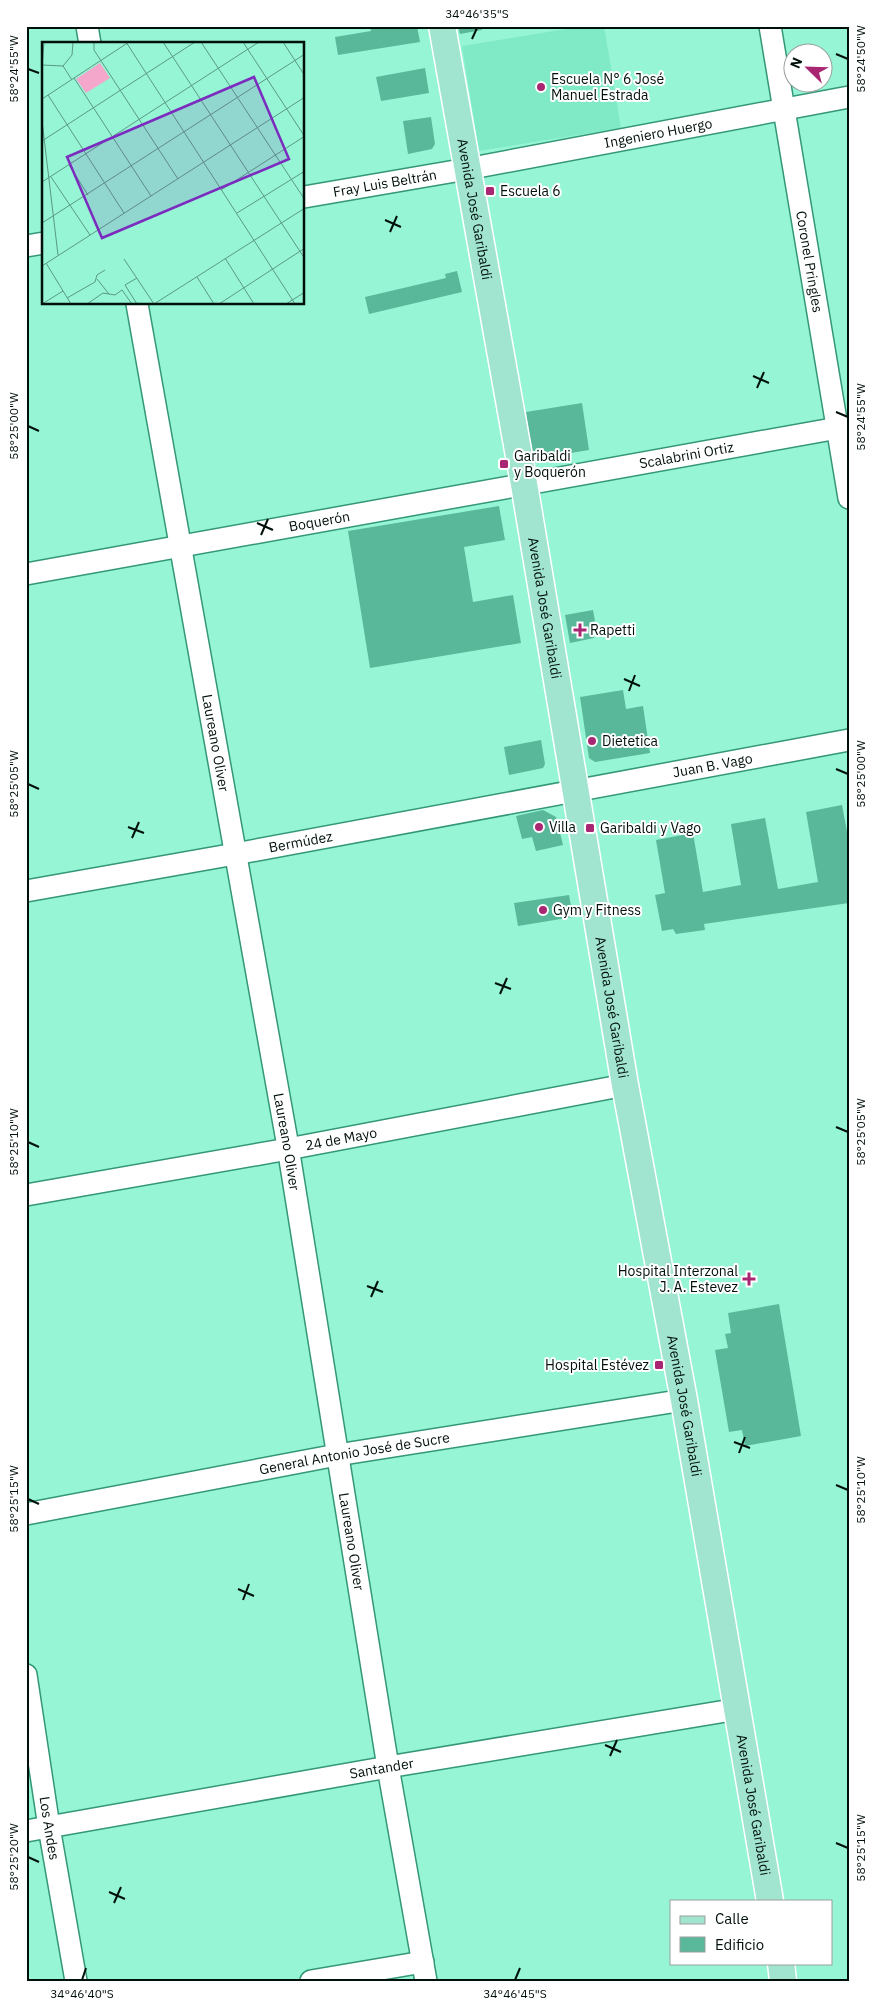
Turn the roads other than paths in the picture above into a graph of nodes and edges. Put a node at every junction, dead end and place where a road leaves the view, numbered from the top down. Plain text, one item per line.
1 (87, 26) edge
2 (442, 26) edge
3 (770, 26) edge
4 (90, 42) edge
5 (849, 97) edge
6 (785, 108) junction
7 (467, 169) junction
8 (305, 197) edge
9 (42, 243) edge
10 (26, 246) edge
11 (138, 305) edge
12 (842, 427) edge
13 (524, 484) junction
14 (849, 498) edge
15 (180, 546) junction
16 (26, 574) edge
17 (849, 740) edge
18 (575, 792) junction
19 (235, 854) junction
20 (26, 891) edge
21 (626, 1085) junction
22 (288, 1149) junction
23 (26, 1195) edge
24 (684, 1400) junction
25 (337, 1455) junction
26 (26, 1514) edge
27 (26, 1675) edge
28 (738, 1709) junction
29 (388, 1767) junction
30 (49, 1827) junction
31 (26, 1831) edge
32 (770, 1900) edge
33 (780, 1964) edge
34 (425, 1971) edge
35 (76, 1981) edge
36 (311, 1981) edge
37 (784, 1981) edge

1 - 4 street
2 - 7 main road, Avenida José Garibaldi
3 - 6 street, Coronel Pringles
5 - 6 street, Ingeniero Huergo
6 - 7 street, Ingeniero Huergo
6 - 12 street, Coronel Pringles
7 - 8 street, Fray Luis Beltrán
7 - 13 main road, Avenida José Garibaldi
9 - 10 street
11 - 15 street, Laureano Oliver
12 - 13 street, Scalabrini Ortiz
12 - 14 street, Coronel Pringles
13 - 15 street, Boquerón
13 - 18 main road, Avenida José Garibaldi
15 - 16 street, Boquerón
15 - 19 street, Laureano Oliver
17 - 18 street, Juan B. Vago
18 - 19 street, Bermúdez
18 - 21 main road, Avenida José Garibaldi
19 - 20 street, Bermúdez
19 - 22 street, Laureano Oliver
21 - 22 street, 24 de Mayo
21 - 24 main road, Avenida José Garibaldi
22 - 23 street, 24 de Mayo
22 - 25 street, Laureano Oliver
24 - 25 street, General Antonio José de Sucre
24 - 28 main road, Avenida José Garibaldi
25 - 26 street, General Antonio José de Sucre
25 - 29 street, Laureano Oliver
27 - 30 street, Los Andes
28 - 29 street, Santander
28 - 32 main road, Avenida José Garibaldi
29 - 30 street, Santander
29 - 34 street, Laureano Oliver
30 - 31 street, Santander
30 - 35 street, Los Andes
33 - 37 main road
34 - 36 street

